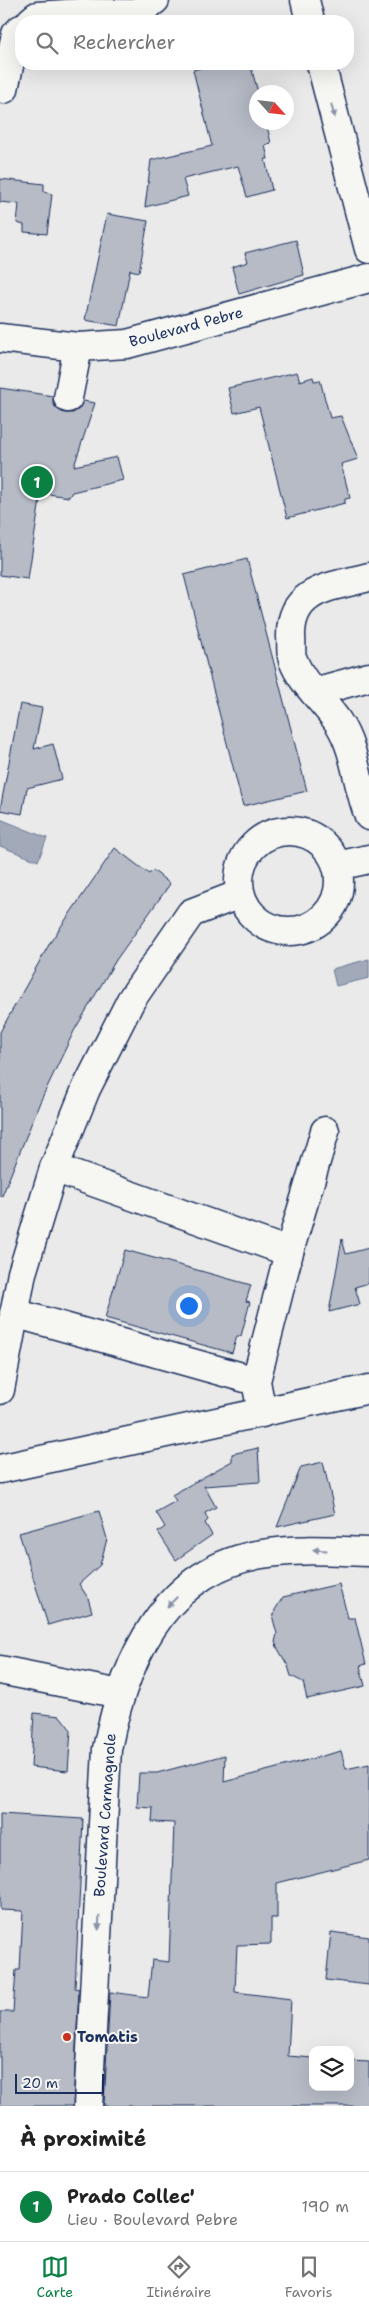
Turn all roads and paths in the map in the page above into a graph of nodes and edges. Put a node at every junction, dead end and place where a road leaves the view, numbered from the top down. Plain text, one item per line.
1 (156, 0) edge
2 (305, 0) edge
3 (49, 15) edge
4 (309, 15) edge
5 (15, 39) edge
6 (323, 70) edge
7 (4, 89) dead end
8 (360, 184) edge
9 (369, 248) edge
10 (369, 278) edge
11 (0, 338) edge
12 (78, 347) junction
13 (68, 398) dead end
14 (369, 577) edge
15 (369, 677) edge
16 (314, 692) junction
17 (369, 816) edge
18 (369, 859) edge
19 (337, 866) junction
20 (240, 894) junction
21 (325, 1131) dead end
22 (54, 1168) junction
23 (289, 1252) junction
24 (14, 1313) junction
25 (256, 1381) junction
26 (369, 1389) edge
27 (0, 1390) edge
28 (262, 1413) junction
29 (0, 1470) edge
30 (369, 1552) edge
31 (0, 1670) edge
32 (120, 1694) junction
33 (88, 2106) edge

1 - 3 street
2 - 4 street
5 - 7 street
6 -> 8 street
8 - 9 street
10 - 12 street, Boulevard Pebre
11 - 12 street, Boulevard Pebre
12 - 13 street
14 - 16 street
15 - 16 street
16 - 17 street
18 - 19 street
19 - 20 street
19 - 20 street
20 - 22 street
21 - 23 street
22 - 23 street
22 - 24 street
23 - 25 street
24 - 25 street
24 - 27 street
25 - 28 street
26 - 28 street
28 - 29 street
30 -> 32 street, Boulevard Carmagnole
31 - 32 street
32 -> 33 street, Boulevard Carmagnole

